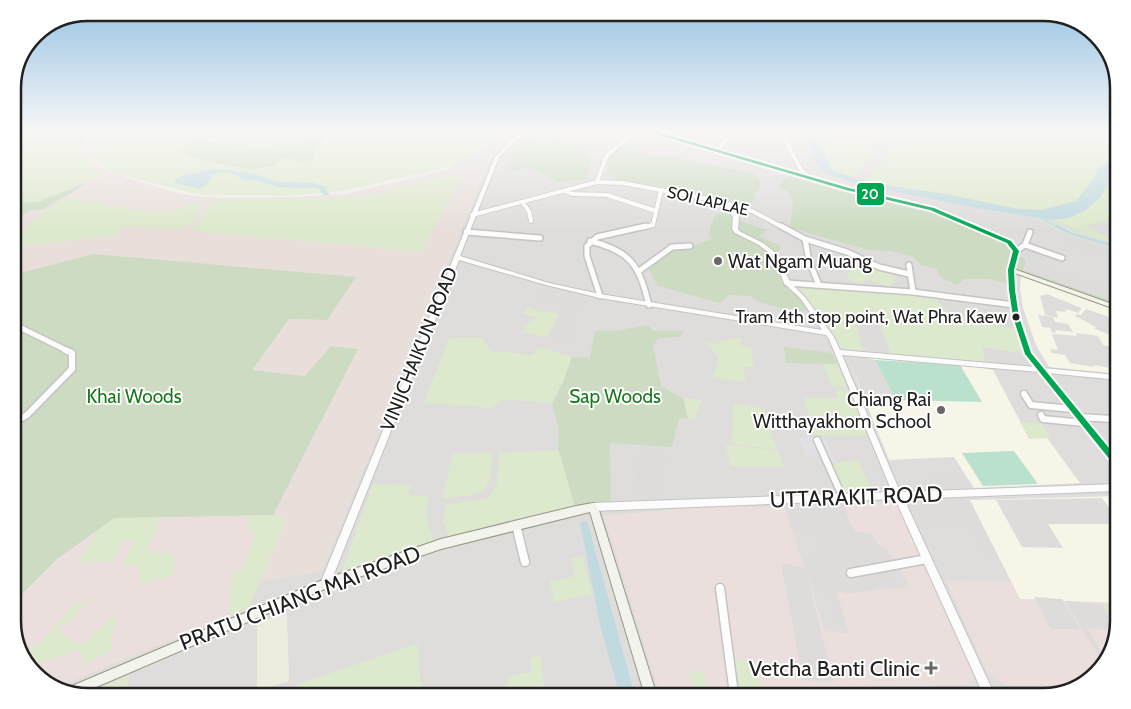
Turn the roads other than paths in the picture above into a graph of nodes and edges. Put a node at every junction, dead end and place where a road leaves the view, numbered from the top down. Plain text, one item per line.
1 (494, 163) edge
2 (603, 163) edge
3 (758, 163) edge
4 (798, 163) edge
5 (602, 173) junction
6 (812, 179) junction
7 (597, 182) junction
8 (614, 182) junction
9 (564, 190) junction
10 (661, 190) junction
11 (718, 201) junction
12 (522, 202) junction
13 (656, 211) junction
14 (472, 215) junction
15 (530, 221) dead end
16 (466, 232) junction
17 (1030, 232) dead end
18 (540, 238) dead end
19 (805, 239) junction
20 (590, 242) junction
21 (1025, 245) junction
22 (690, 246) dead end
23 (1016, 251) junction
24 (456, 257) junction
25 (1062, 258) dead end
26 (909, 265) dead end
27 (639, 270) junction
28 (1011, 270) junction
29 (909, 274) junction
30 (788, 284) junction
31 (819, 285) junction
32 (912, 292) junction
33 (600, 296) junction
34 (649, 305) junction
35 (1014, 305) junction
36 (1110, 305) edge
37 (21, 329) edge
38 (827, 333) junction
39 (837, 352) junction
40 (1039, 369) junction
41 (1110, 376) edge
42 (1024, 394) dead end
43 (1072, 409) junction
44 (1040, 415) dead end
45 (21, 418) edge
46 (1110, 419) edge
47 (1081, 420) junction
48 (817, 440) dead end
49 (1110, 454) edge
50 (1110, 487) edge
51 (898, 496) junction
52 (843, 498) junction
53 (593, 507) junction
54 (516, 524) junction
55 (927, 559) junction
56 (525, 562) dead end
57 (851, 573) dead end
58 (325, 584) junction
59 (720, 588) dead end
60 (82, 687) edge
61 (646, 688) edge
62 (733, 688) edge
63 (985, 688) edge

1 - 14 street, VINIJCHAIKUN ROAD
2 - 5 street
3 - 6 street
4 - 6 street
5 - 7 street
5 - 8 street, SOI LAPLAE
6 - 23 street
7 - 8 street, SOI LAPLAE
7 - 9 street, SOI LAPLAE
8 - 10 street, SOI LAPLAE
9 - 12 street, SOI LAPLAE
9 - 13 street
10 - 11 street, SOI LAPLAE
10 - 13 street
11 - 19 street, SOI LAPLAE
11 - 30 street
12 - 14 street, SOI LAPLAE
12 - 15 street
13 - 20 street
14 - 16 street, VINIJCHAIKUN ROAD
16 - 18 street
16 - 24 street, VINIJCHAIKUN ROAD
17 - 21 street
19 - 29 street, SOI LAPLAE
19 - 31 street
20 - 27 street
20 - 33 street
21 - 23 street
21 - 25 street
22 - 27 street
23 - 28 street
24 - 33 street
24 - 58 street, VINIJCHAIKUN ROAD
26 - 29 street
27 - 34 street
28 - 35 street
28 - 36 main road
29 - 32 street
30 - 31 street
30 - 38 street
31 - 32 street
32 - 35 street
33 - 34 street
34 - 38 street
35 - 40 street
37 - 45 street
38 - 39 street
39 - 40 street
39 - 51 street
40 - 41 street
40 - 43 street
42 - 43 street
43 - 47 street
44 - 47 street
46 - 47 street
47 - 49 street
48 - 52 street
50 - 51 street, UTTARAKIT ROAD
51 - 52 street, UTTARAKIT ROAD
51 - 55 street
52 - 53 street, UTTARAKIT ROAD
53 - 54 main road, PRATU CHIANG MAI ROAD
53 - 61 main road
54 - 56 street
54 - 58 main road, PRATU CHIANG MAI ROAD
55 - 57 street
55 - 63 street
58 - 60 main road, PRATU CHIANG MAI ROAD
59 - 62 street

